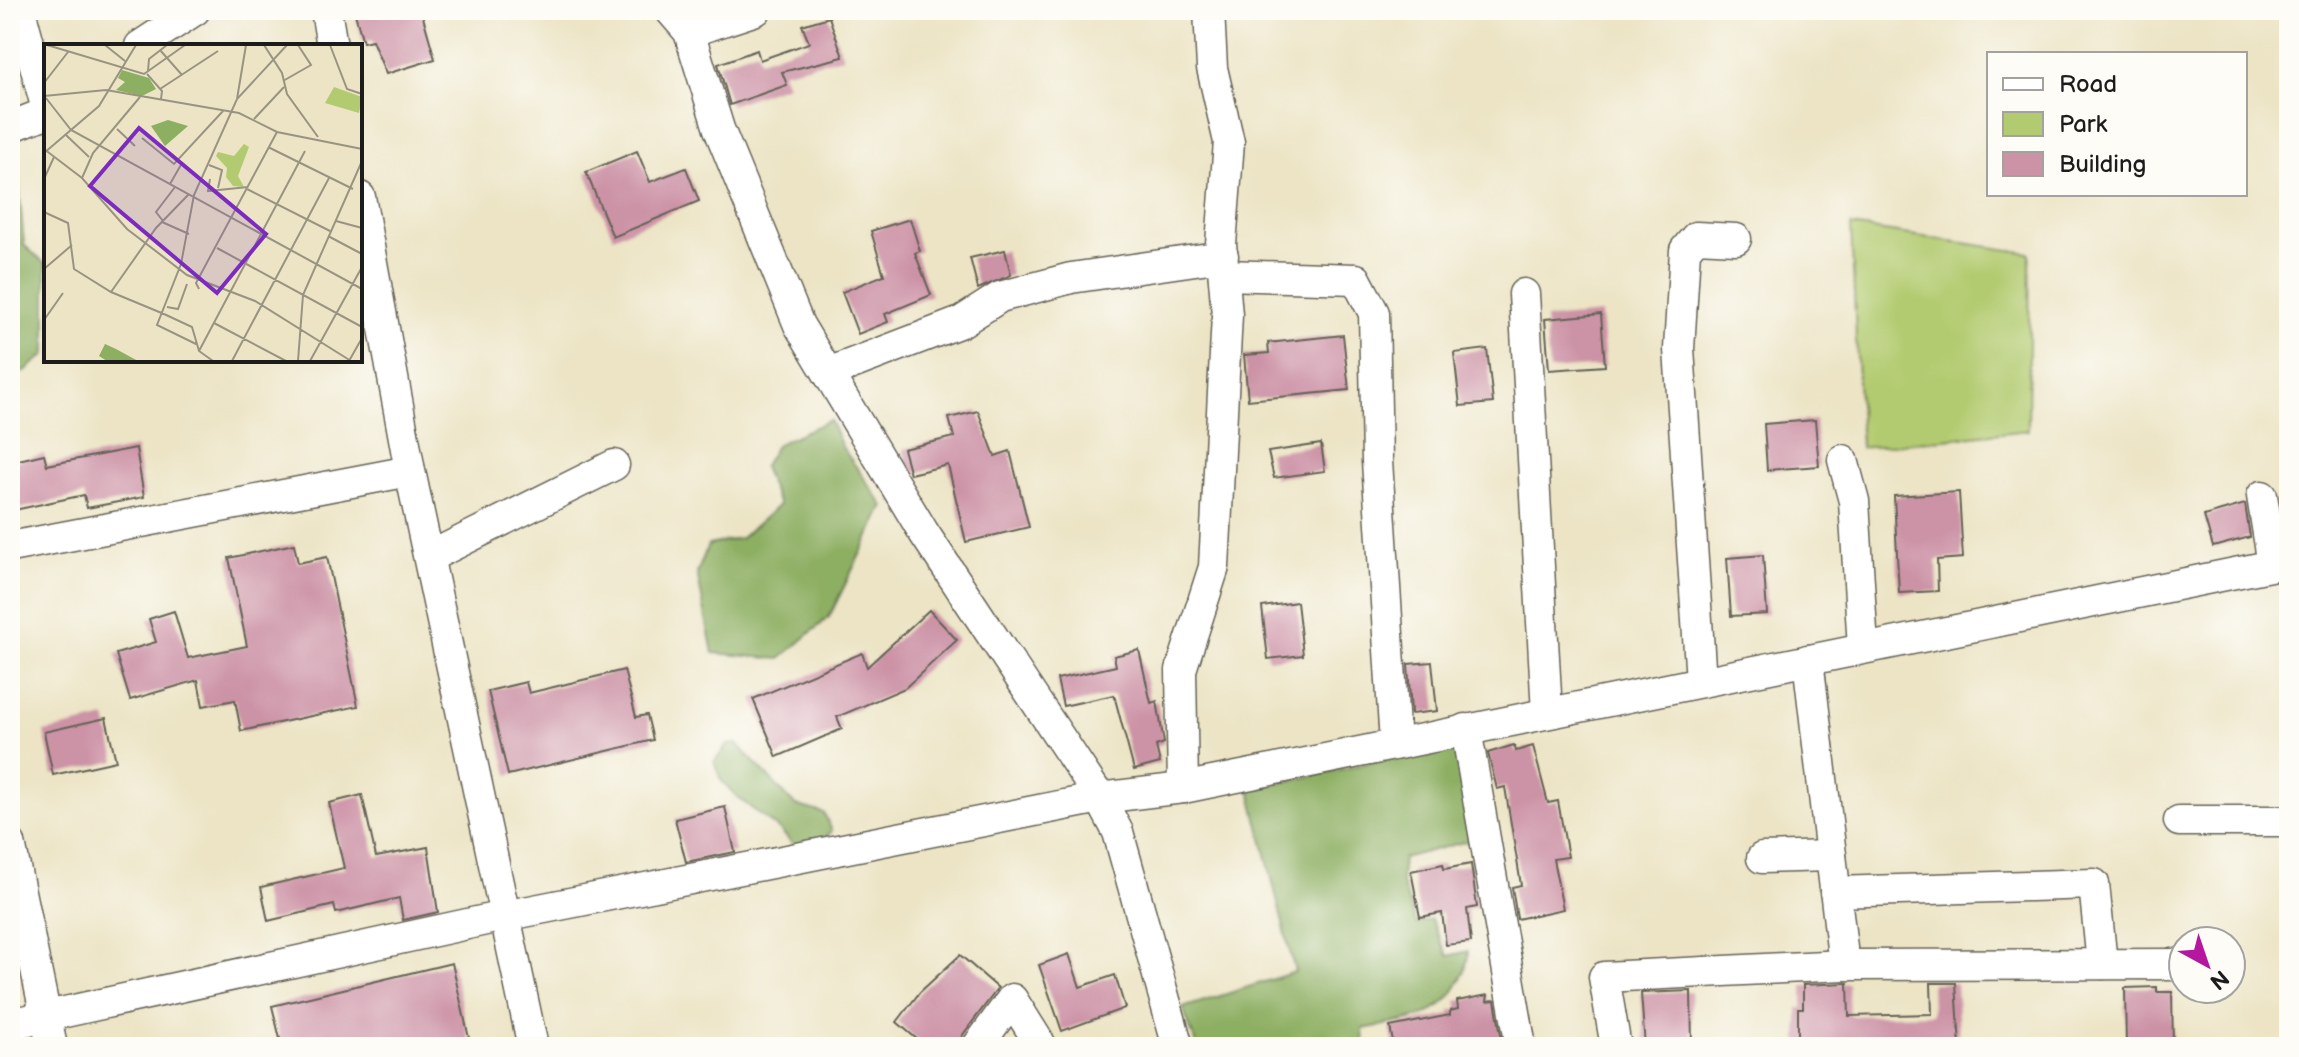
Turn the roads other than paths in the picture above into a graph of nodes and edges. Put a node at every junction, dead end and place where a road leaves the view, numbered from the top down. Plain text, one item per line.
1 (20, 10) edge
2 (195, 10) edge
3 (326, 10) edge
4 (756, 10) edge
5 (1209, 10) edge
6 (680, 21) edge
7 (143, 44) edge
8 (332, 44) edge
9 (44, 99) edge
10 (44, 114) edge
11 (10, 127) edge
12 (362, 208) edge
13 (1736, 239) dead end
14 (1223, 266) junction
15 (1524, 294) dead end
16 (828, 373) junction
17 (1843, 460) dead end
18 (614, 465) dead end
19 (410, 471) junction
20 (2262, 496) dead end
21 (10, 547) edge
22 (429, 557) junction
23 (2281, 564) edge
24 (1863, 648) junction
25 (1808, 660) junction
26 (1701, 681) junction
27 (1547, 713) junction
28 (1466, 729) junction
29 (1395, 744) junction
30 (1183, 788) junction
31 (1100, 798) junction
32 (2179, 821) dead end
33 (2289, 821) edge
34 (10, 843) edge
35 (1831, 856) junction
36 (1762, 858) dead end
37 (1835, 892) junction
38 (504, 916) junction
39 (2102, 964) junction
40 (2167, 964) edge
41 (1844, 965) junction
42 (46, 1017) junction
43 (10, 1024) edge
44 (52, 1047) edge
45 (533, 1047) edge
46 (977, 1047) edge
47 (1042, 1047) edge
48 (1178, 1047) edge
49 (1521, 1047) edge
50 (1616, 1047) edge

1 - 9 street
2 - 7 street
3 - 8 street
4 - 6 street
5 - 14 street
6 - 16 street
10 - 11 street
12 - 19 street
13 - 26 street
14 - 16 street
14 - 29 street
14 - 30 street
15 - 27 street
16 - 31 street
17 - 24 street
18 - 22 street
19 - 21 street
19 - 22 street
20 - 23 street
22 - 38 street
23 - 24 street
24 - 25 street
25 - 26 street
25 - 35 street
26 - 27 street
27 - 28 street
28 - 29 street
28 - 49 street
29 - 30 street
30 - 31 street
31 - 38 street
31 - 48 street
32 - 33 street
34 - 42 street
35 - 36 street
35 - 37 street
37 - 39 street
37 - 41 street
38 - 42 street
38 - 45 street
39 - 40 street
39 - 41 street
41 - 50 street
42 - 43 street
42 - 44 street
46 - 47 street

